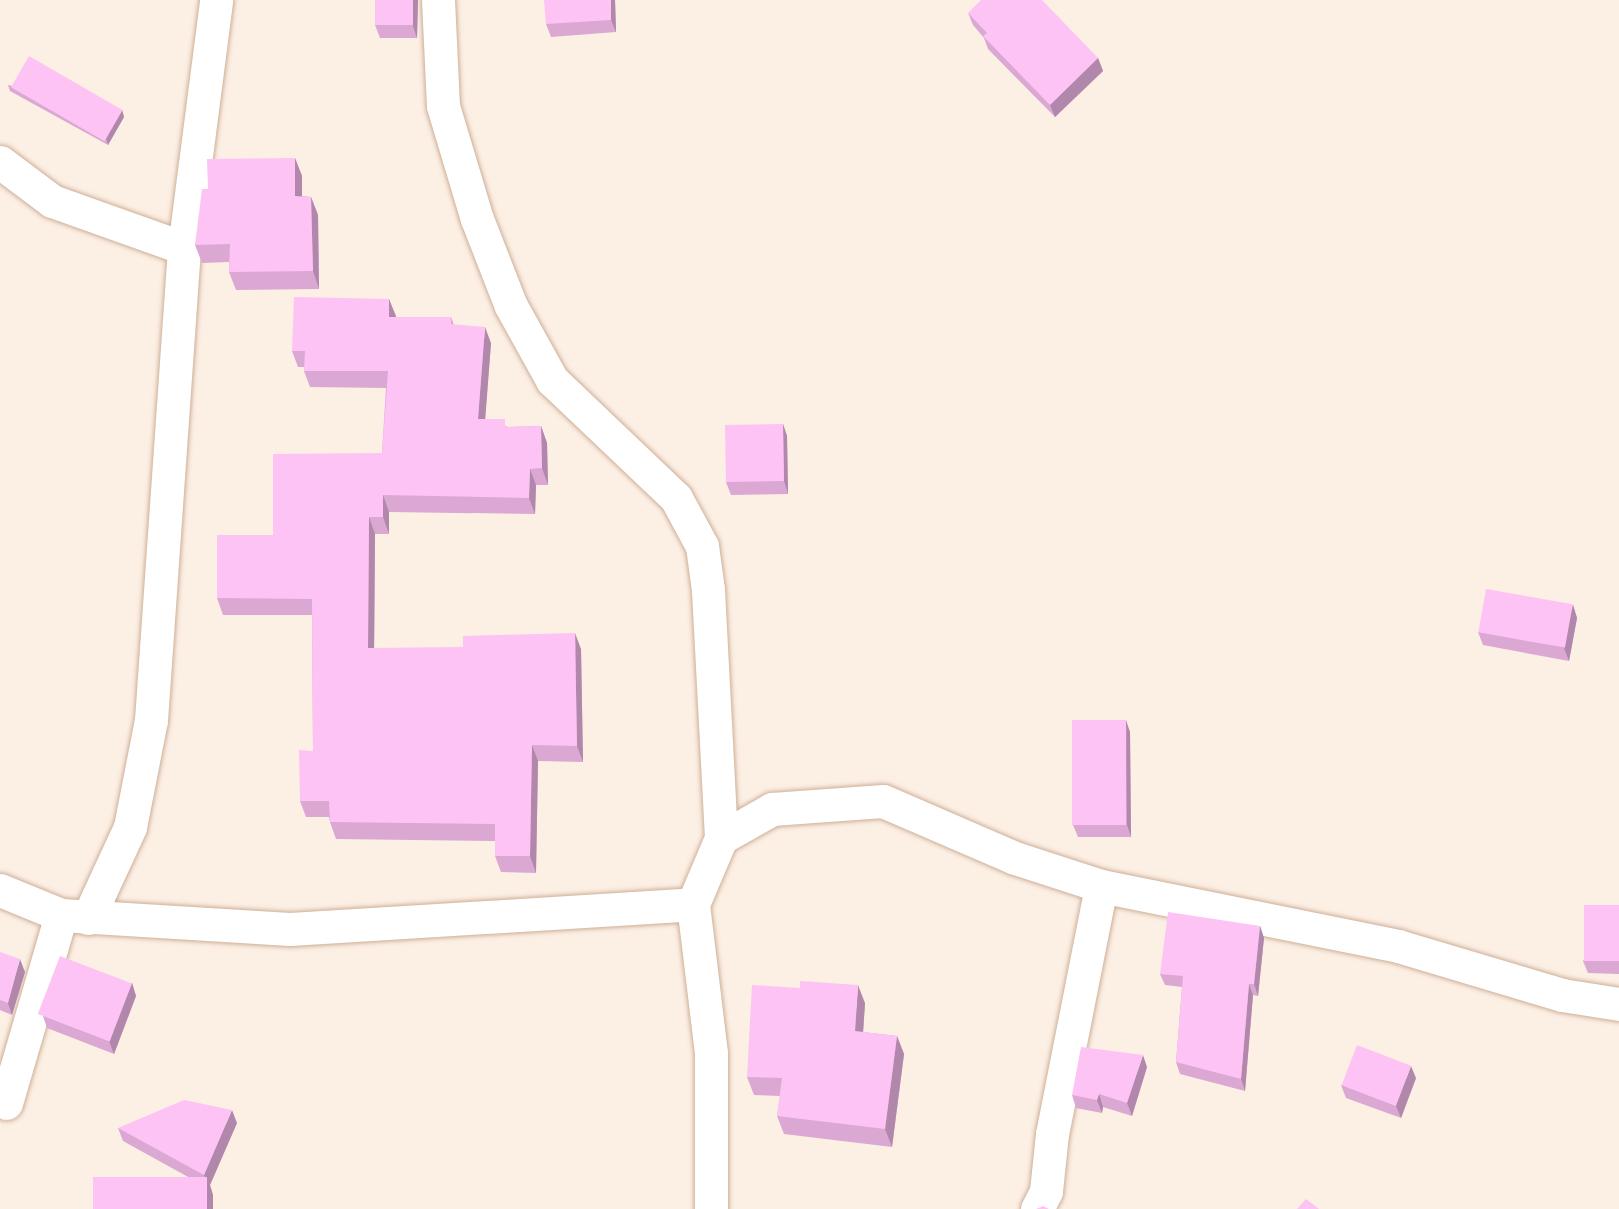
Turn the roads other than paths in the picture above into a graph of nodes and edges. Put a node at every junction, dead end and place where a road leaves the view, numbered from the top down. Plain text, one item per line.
1 (216, 0) edge
2 (438, 0) edge
3 (0, 162) edge
4 (184, 248) junction
5 (721, 838) junction
6 (1101, 886) junction
7 (0, 890) edge
8 (693, 904) junction
9 (74, 917) junction
10 (1619, 1004) edge
11 (6, 1103) dead end
12 (711, 1209) edge
13 (1037, 1209) edge

1 - 4 street
2 - 5 street
3 - 4 street
4 - 9 street
5 - 6 street
5 - 8 street
6 - 10 street
6 - 13 street
7 - 9 street
8 - 9 street
8 - 12 street
9 - 11 street

